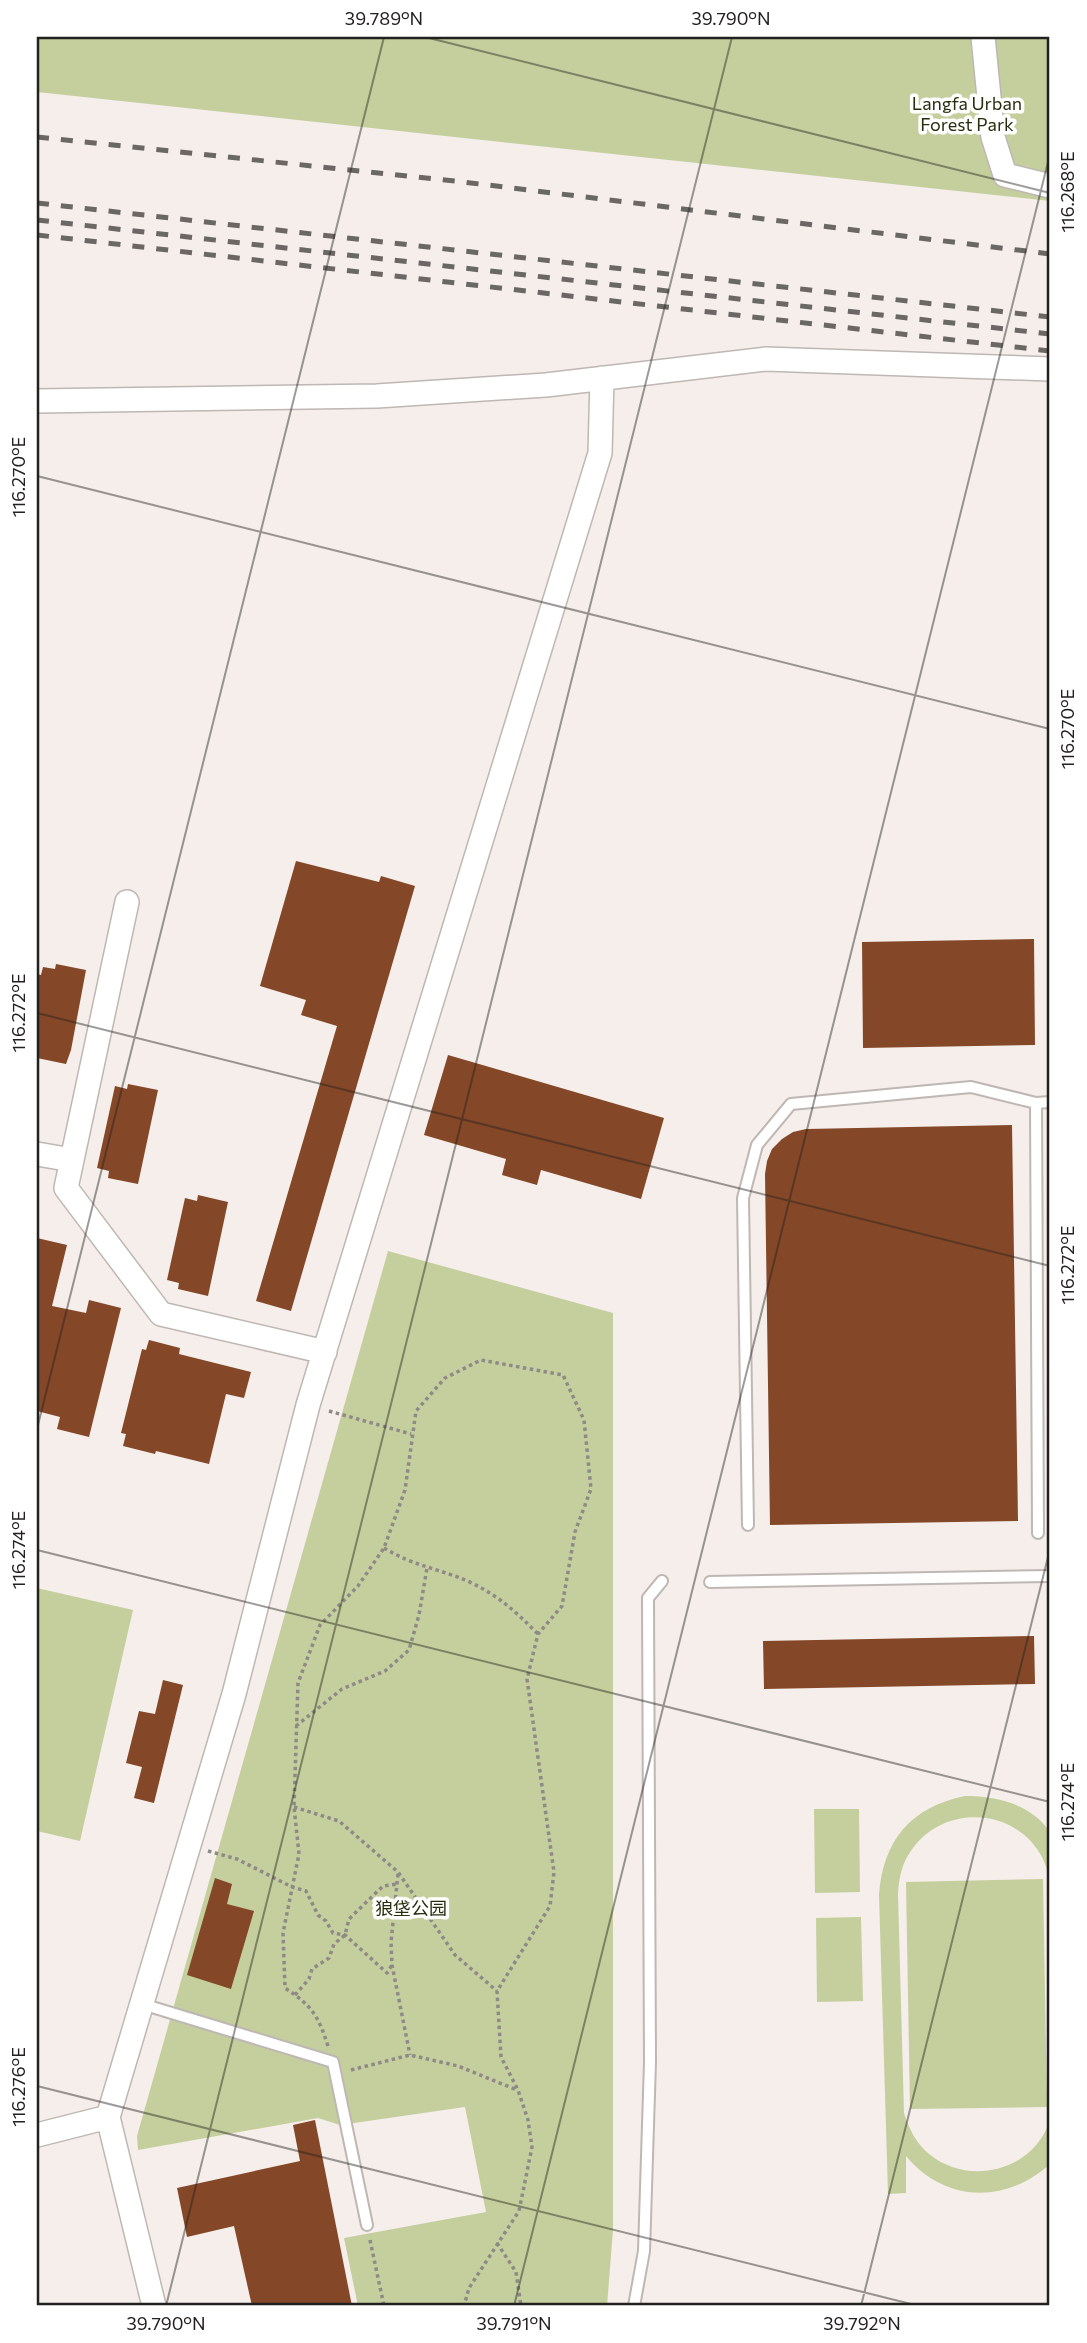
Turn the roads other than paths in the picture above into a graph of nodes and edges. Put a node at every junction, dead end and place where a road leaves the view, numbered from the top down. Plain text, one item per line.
1 (983, 37) edge
2 (1050, 186) edge
3 (1050, 369) edge
4 (603, 378) junction
5 (37, 401) edge
6 (127, 902) dead end
7 (1050, 1102) edge
8 (1036, 1103) junction
9 (37, 1154) edge
10 (72, 1160) junction
11 (325, 1352) junction
12 (748, 1525) dead end
13 (1038, 1533) dead end
14 (1050, 1576) edge
15 (662, 1581) dead end
16 (710, 1582) dead end
17 (142, 2004) junction
18 (108, 2117) junction
19 (37, 2135) edge
20 (367, 2225) road end
21 (154, 2306) edge
22 (634, 2306) edge

1 - 2 street
3 - 4 street
4 - 5 street
4 - 11 street
6 - 10 street
7 - 8 lane
8 - 12 lane
8 - 13 lane
9 - 10 street
10 - 11 street
11 - 17 street
14 - 16 lane
15 - 22 lane
17 - 18 street
17 - 20 lane
18 - 19 street
18 - 21 street

